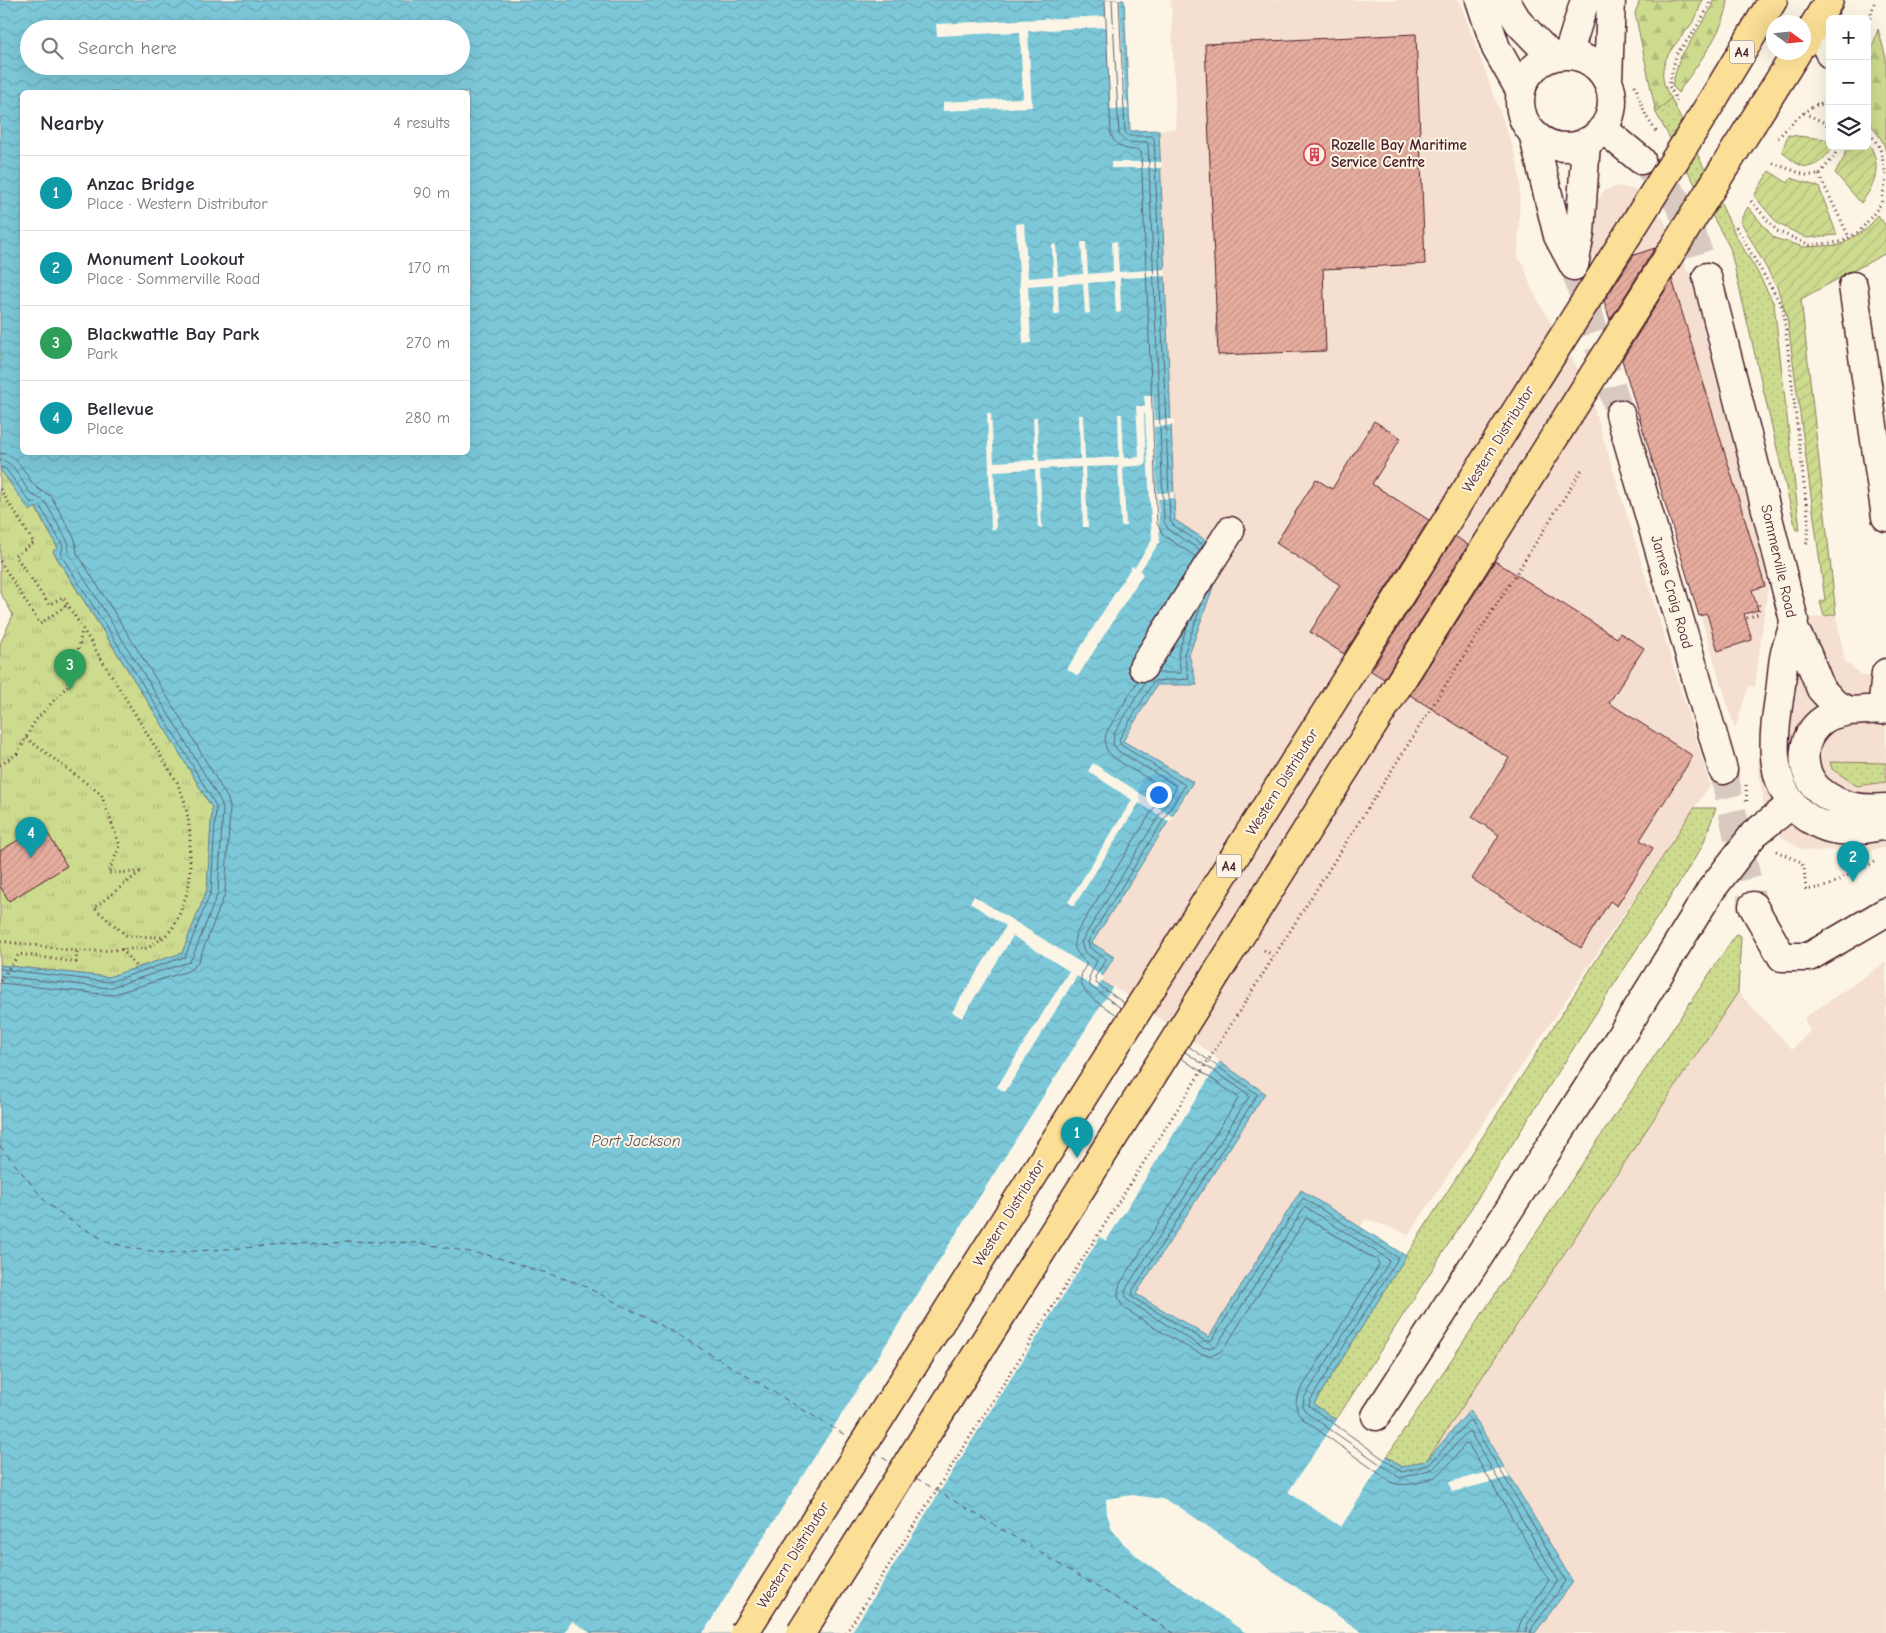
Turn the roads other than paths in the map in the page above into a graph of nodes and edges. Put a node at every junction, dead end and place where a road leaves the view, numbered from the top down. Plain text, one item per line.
1 (1480, 0) edge
2 (1506, 0) edge
3 (1585, 0) edge
4 (1612, 0) edge
5 (1829, 0) edge
6 (1772, 2) edge
7 (1811, 31) edge
8 (1811, 36) edge
9 (1826, 50) edge
10 (1560, 56) junction
11 (1792, 60) edge
12 (1608, 80) junction
13 (1521, 92) junction
14 (1533, 133) junction
15 (1594, 136) junction
16 (1641, 160) tunnel mouth
17 (1707, 277) tunnel mouth
18 (1853, 286) dead end
19 (1620, 414) tunnel mouth
20 (1886, 517) edge
21 (1230, 531) dead end
22 (1794, 629) junction
23 (1142, 667) dead end
24 (1886, 673) edge
25 (1884, 710) edge
26 (1849, 711) junction
27 (1723, 770) tunnel mouth
28 (1792, 804) junction
29 (1886, 808) edge
30 (1886, 826) edge
31 (1753, 906) tunnel mouth
32 (1886, 912) edge
33 (1376, 1416) dead end
34 (744, 1633) edge
35 (801, 1633) edge

1 - 13 street
2 - 10 street
3 - 10 street
4 - 12 street
5 - 7 highway
6 - 34 highway, Western Distributor / A4, bridge
8 - 9 street
10 - 12 street
10 - 13 street
11 - 35 highway, bridge
12 - 15 street
13 - 14 street
14 - 15 street
14 - 15 street
15 - 16 street
17 - 22 street, Sommerville Road
18 - 20 street
19 - 27 street, James Craig Road
21 - 23 street
22 - 26 street
22 - 28 street, Sommerville Road
24 - 25 street
25 - 26 street
26 - 29 street
28 - 30 street, Sommerville Road
28 - 33 street, bridge
31 - 32 street

